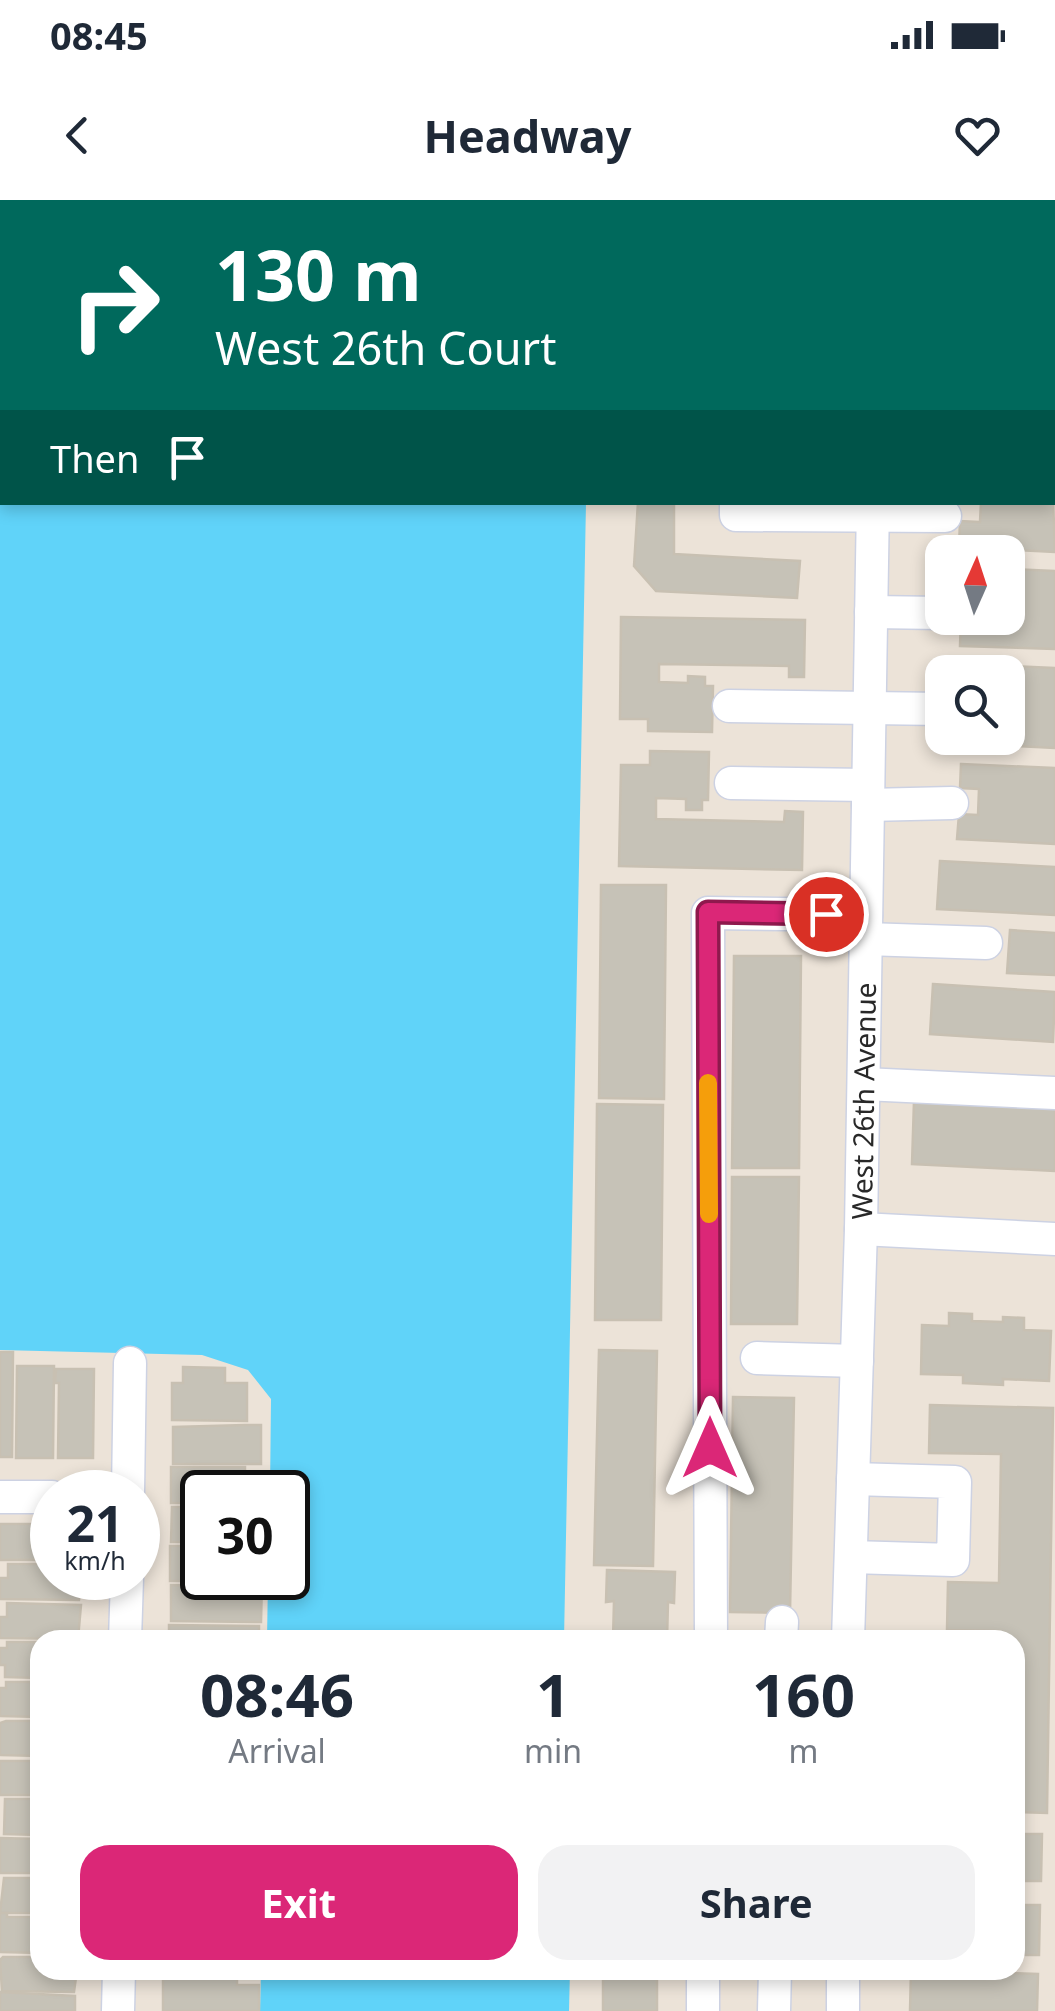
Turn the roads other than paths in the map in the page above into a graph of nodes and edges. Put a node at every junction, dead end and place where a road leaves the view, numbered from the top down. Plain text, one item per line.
1 (736, 505) edge
2 (873, 509) edge
3 (945, 516) dead end
4 (872, 612) junction
5 (925, 613) edge
6 (729, 706) dead end
7 (870, 708) junction
8 (925, 709) edge
9 (731, 783) dead end
10 (868, 795) junction
11 (952, 804) dead end
12 (866, 927) junction
13 (986, 943) dead end
14 (864, 1084) junction
15 (1055, 1094) edge
16 (862, 1229) junction
17 (1055, 1239) edge
18 (757, 1358) dead end
19 (857, 1361) junction
20 (130, 1362) dead end
21 (128, 1470) edge
22 (853, 1479) junction
23 (0, 1497) edge
24 (30, 1497) edge
25 (851, 1558) junction
26 (127, 1600) edge
27 (126, 1630) edge
28 (711, 1630) edge
29 (848, 1630) edge
30 (118, 1980) edge
31 (703, 1980) edge
32 (775, 1980) edge
33 (843, 1980) edge
34 (118, 2011) edge
35 (703, 2011) edge
36 (774, 2011) edge
37 (843, 2011) edge

1 - 2 street
2 - 3 street
2 - 4 street, West 26th Avenue
4 - 5 street
4 - 7 street, West 26th Avenue
6 - 7 street
7 - 8 street
7 - 10 street, West 26th Avenue
9 - 10 street
10 - 11 street
10 - 12 street, West 26th Avenue
12 - 13 street
12 - 14 street, West 26th Avenue
12 - 28 street
14 - 15 street
14 - 16 street, West 26th Avenue
16 - 17 street
16 - 19 street, West 26th Avenue
18 - 19 street
19 - 22 street, West 26th Avenue
20 - 21 street
22 - 25 street, West 26th Avenue
22 - 25 street
23 - 24 street
25 - 29 street, West 26th Avenue
26 - 27 street
30 - 34 street
31 - 35 street
32 - 36 street
33 - 37 street

